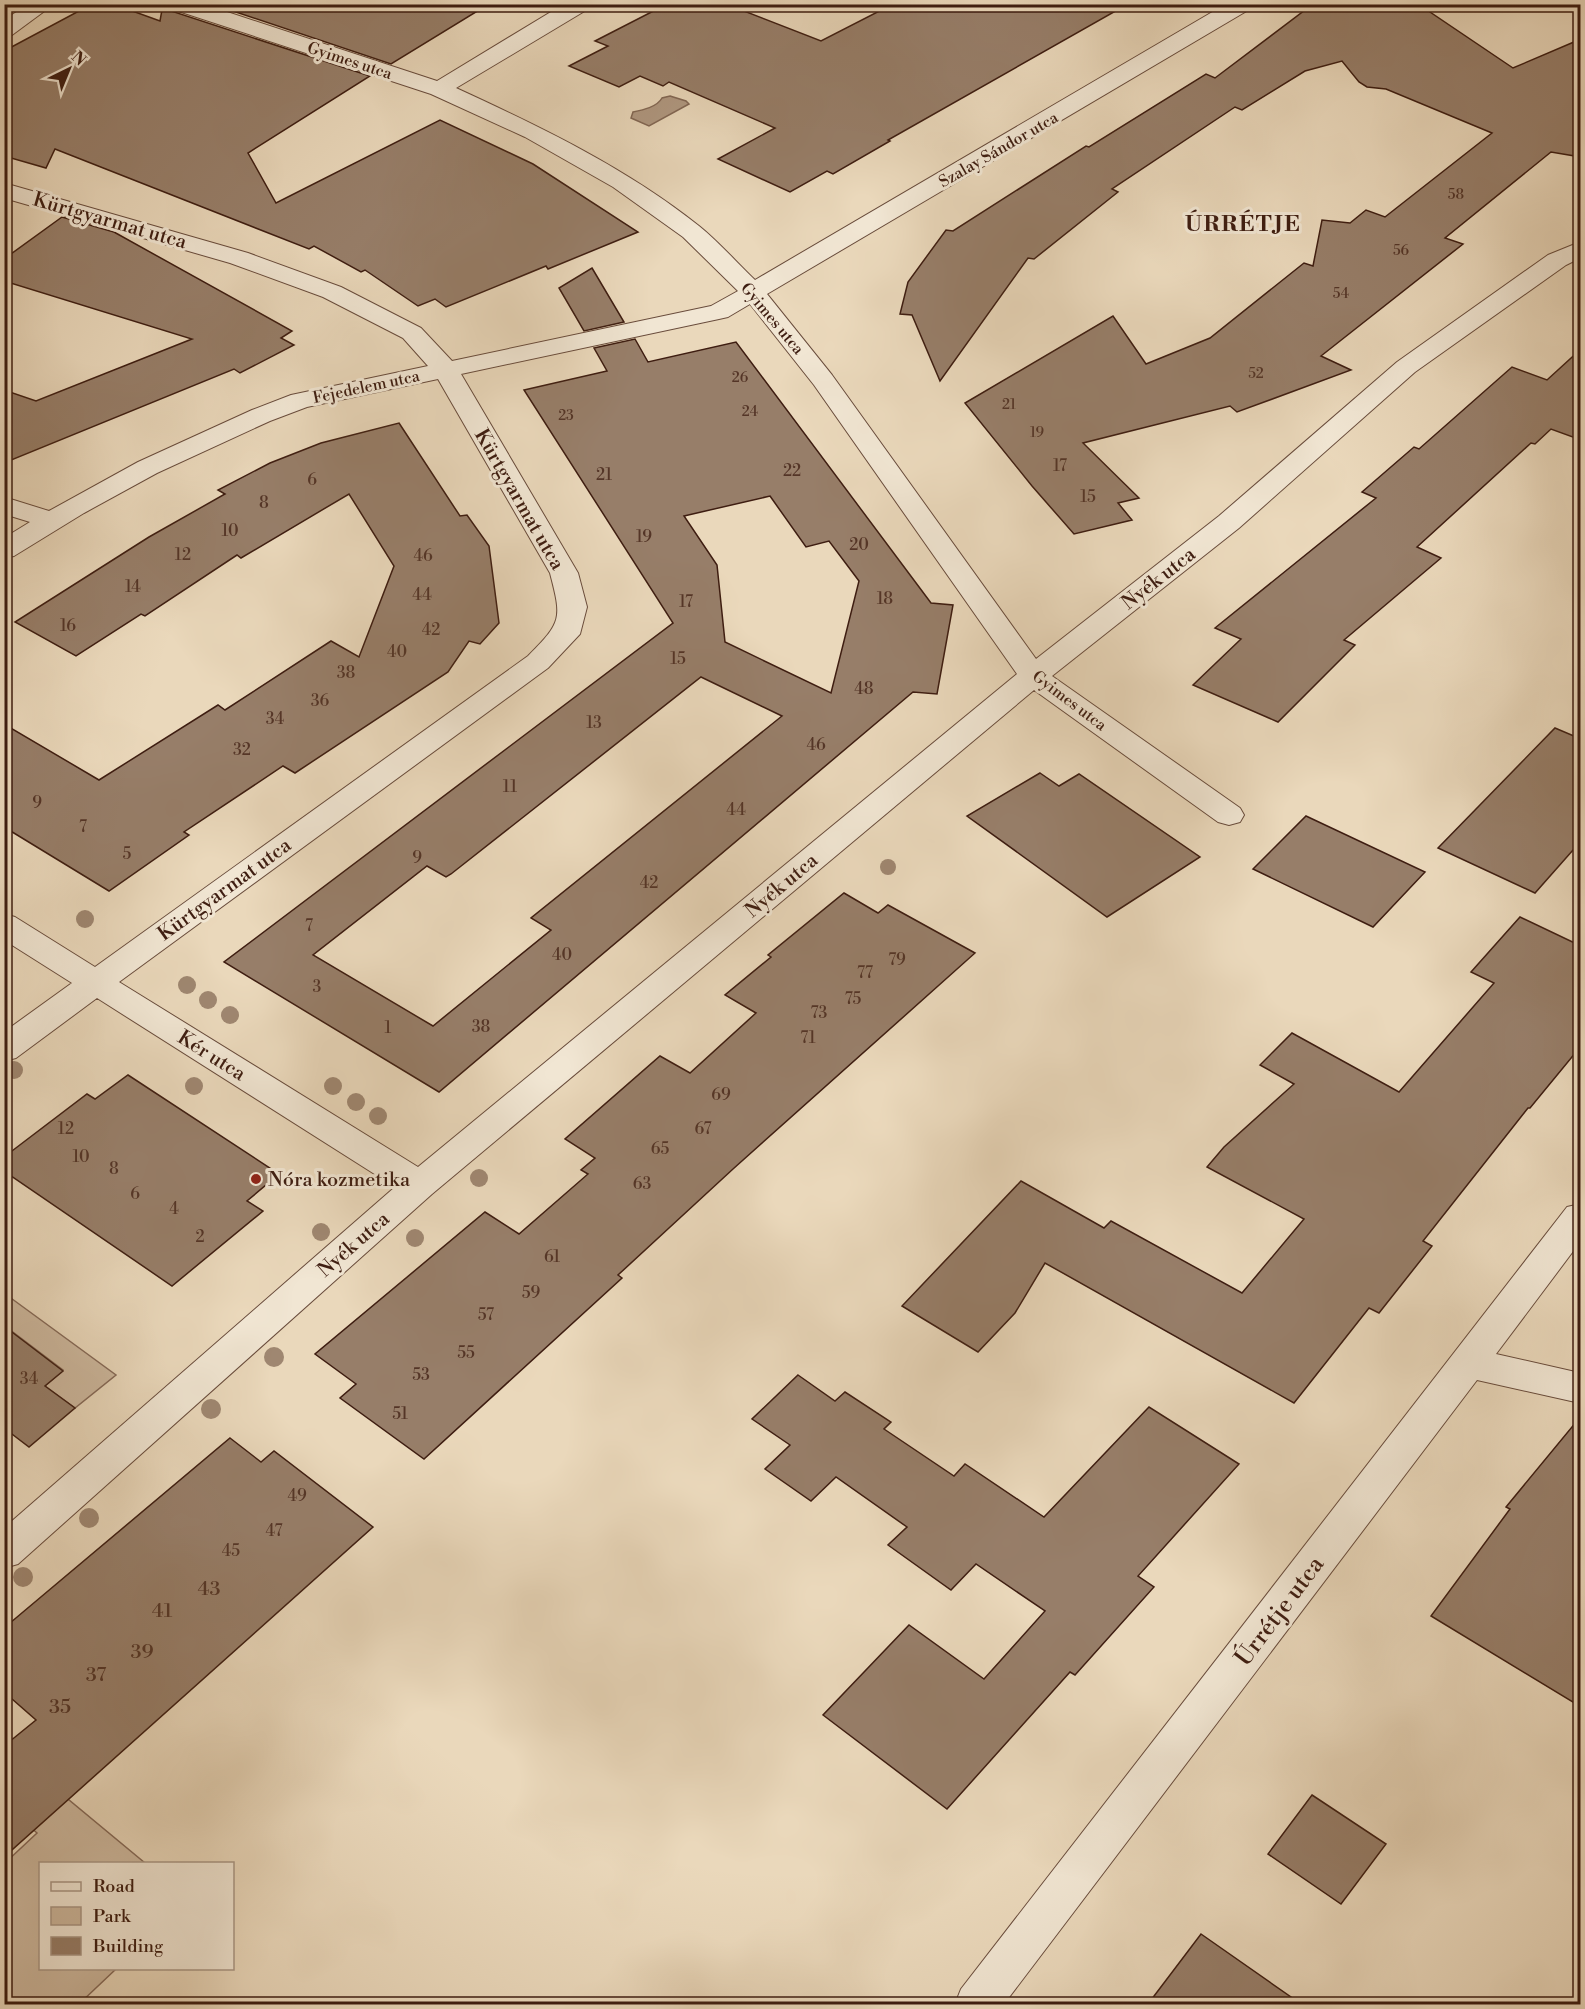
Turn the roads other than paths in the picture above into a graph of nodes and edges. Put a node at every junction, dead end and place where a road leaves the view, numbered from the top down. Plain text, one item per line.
1 (44, 4) edge
2 (180, 4) edge
3 (580, 4) edge
4 (1242, 4) edge
5 (4, 30) edge
6 (439, 89) junction
7 (4, 190) edge
8 (1581, 249) edge
9 (753, 292) junction
10 (445, 369) junction
11 (4, 505) edge
12 (51, 520) junction
13 (4, 550) edge
14 (1033, 675) junction
15 (1228, 815) dead end
16 (4, 925) edge
17 (96, 981) junction
18 (4, 1049) edge
19 (420, 1185) junction
20 (1581, 1217) edge
21 (1469, 1363) junction
22 (1581, 1388) edge
23 (4, 1552) edge
24 (977, 2004) edge

1 - 5 street
2 - 6 street, Gyimes utca
3 - 6 street
4 - 9 street, Szalay Sándor utca
6 - 9 street, Gyimes utca
7 - 10 street, Kürtgyarmat utca
8 - 14 street, Nyék utca
9 - 10 street, Fejedelem utca
9 - 14 street, Gyimes utca
10 - 12 street, Fejedelem utca
10 - 17 street, Kürtgyarmat utca
11 - 12 street
12 - 13 street, Fejedelem utca
14 - 15 street, Gyimes utca
14 - 19 street, Nyék utca
16 - 17 street, Kér utca
17 - 18 street, Kürtgyarmat utca
17 - 19 street, Kér utca
19 - 23 street, Nyék utca
20 - 21 street, Úrrétje utca
21 - 22 street
21 - 24 street, Úrrétje utca

